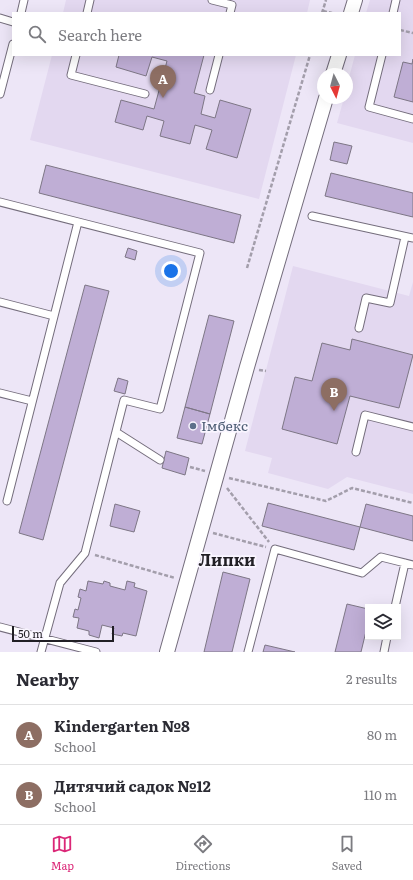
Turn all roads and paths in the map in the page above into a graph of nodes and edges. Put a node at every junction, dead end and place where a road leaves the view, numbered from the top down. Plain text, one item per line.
1 (24, 0) edge
2 (90, 0) edge
3 (212, 0) edge
4 (326, 0) edge
5 (355, 0) edge
6 (396, 0) edge
7 (21, 12) edge
8 (87, 12) edge
9 (230, 12) edge
10 (322, 12) edge
11 (351, 12) edge
12 (393, 12) edge
13 (0, 18) edge
14 (12, 22) edge
15 (401, 30) edge
16 (413, 34) edge
17 (12, 48) edge
18 (76, 56) edge
19 (219, 56) edge
20 (310, 56) edge
21 (339, 56) edge
22 (382, 56) edge
23 (335, 68) edge
24 (210, 90) dead end
25 (0, 94) edge
26 (145, 94) dead end
27 (324, 104) edge
28 (413, 118) edge
29 (0, 202) edge
30 (312, 216) dead end
31 (78, 222) junction
32 (405, 237) junction
33 (413, 238) edge
34 (247, 268) dead end
35 (0, 302) edge
36 (54, 316) junction
37 (359, 328) dead end
38 (0, 394) edge
39 (32, 402) junction
40 (413, 427) edge
41 (116, 432) junction
42 (356, 452) dead end
43 (160, 460) dead end
44 (216, 475) junction
45 (6, 501) dead end
46 (413, 503) edge
47 (201, 530) junction
48 (275, 550) junction
49 (85, 553) junction
50 (405, 563) junction
51 (413, 565) edge
52 (187, 581) junction
53 (396, 604) edge
54 (0, 627) edge
55 (45, 638) junction
56 (386, 640) edge
57 (41, 652) edge
58 (96, 652) edge
59 (167, 652) edge
60 (248, 652) edge
61 (384, 652) edge

1 - 7 lane
2 - 8 lane
3 - 9 lane
4 - 10 path
5 - 11 street
6 - 12 lane
13 - 14 lane
15 - 16 path
17 - 25 lane
18 - 26 lane
19 - 24 lane
20 - 34 path
21 - 23 street
22 - 28 lane
27 - 44 street
29 - 31 lane
30 - 32 lane
31 - 36 lane
31 - 41 lane
32 - 33 lane
32 - 37 lane
35 - 36 lane
36 - 39 lane
38 - 39 lane
39 - 45 lane
40 - 42 lane
41 - 43 lane
41 - 49 lane
44 - 46 path
44 - 47 street
44 - 48 path
47 - 48 path
47 - 52 street
48 - 50 lane
48 - 60 lane
49 - 52 path
49 - 55 lane
50 - 51 lane
50 - 53 lane
52 - 59 street
54 - 55 lane
55 - 57 lane
55 - 58 lane
56 - 61 lane

